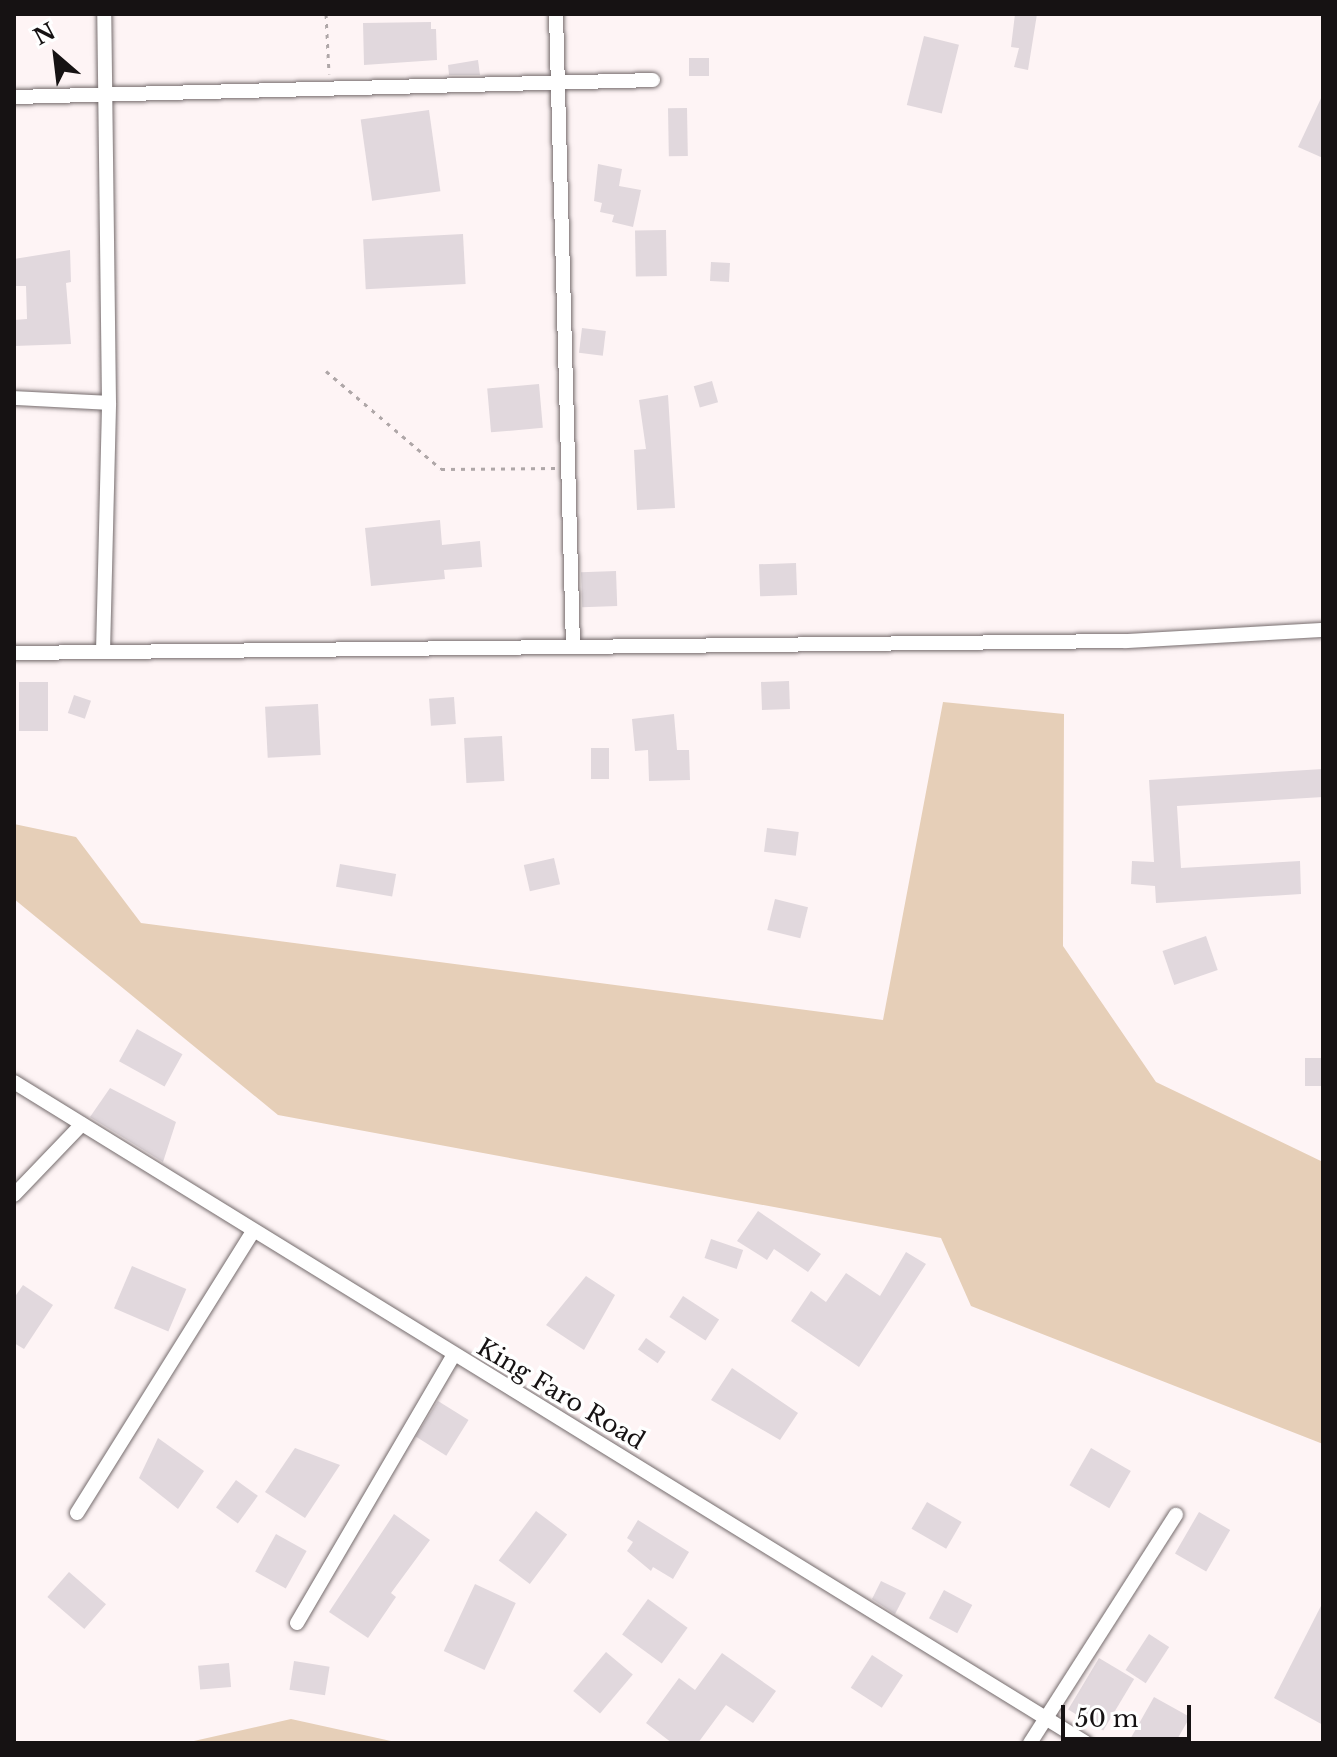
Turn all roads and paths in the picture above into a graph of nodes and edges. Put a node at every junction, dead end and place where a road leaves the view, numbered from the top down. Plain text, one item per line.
1 (104, 14) edge
2 (326, 14) edge
3 (556, 14) edge
4 (653, 80) dead end
5 (562, 83) junction
6 (330, 90) junction
7 (14, 97) edge
8 (107, 98) junction
9 (326, 371) dead end
10 (14, 398) edge
11 (109, 403) junction
12 (566, 468) junction
13 (1323, 630) edge
14 (573, 647) junction
15 (103, 652) junction
16 (14, 653) edge
17 (14, 1082) edge
18 (82, 1124) junction
19 (14, 1195) edge
20 (253, 1231) junction
21 (454, 1354) junction
22 (77, 1513) dead end
23 (1176, 1515) dead end
24 (297, 1623) dead end
25 (1045, 1718) junction
26 (1030, 1743) edge
27 (1086, 1743) edge

1 - 8 street
2 - 6 path
3 - 5 street
4 - 5 street
5 - 6 street
5 - 12 street
6 - 8 street
7 - 8 street
8 - 11 street
9 - 12 path
10 - 11 street
11 - 15 street
12 - 14 street
13 - 14 street
14 - 15 street
15 - 16 street
17 - 18 street, King Faro Road
18 - 19 street
18 - 20 street, King Faro Road
20 - 21 street, King Faro Road
20 - 22 street
21 - 24 street
21 - 25 street, King Faro Road
23 - 25 street
25 - 26 street
25 - 27 street, King Faro Road

